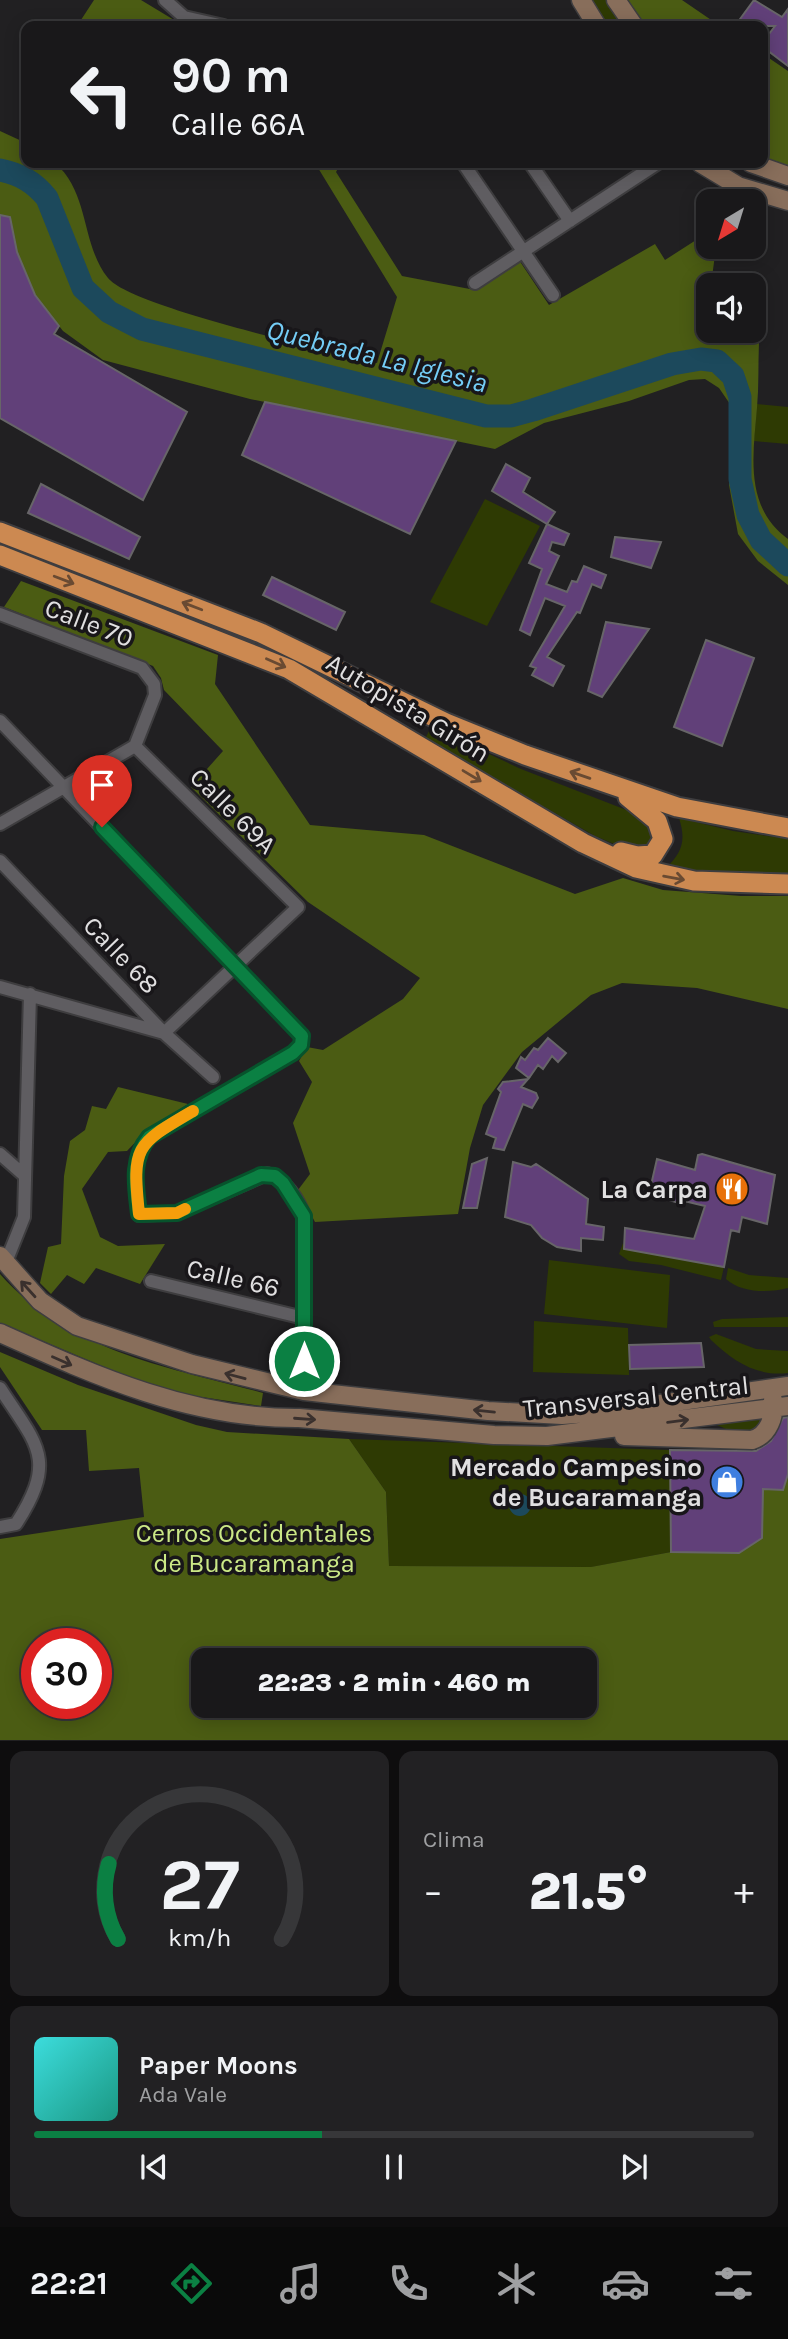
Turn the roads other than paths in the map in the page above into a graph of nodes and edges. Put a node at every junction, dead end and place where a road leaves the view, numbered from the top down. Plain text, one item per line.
1 (164, 0) edge
2 (580, 0) edge
3 (616, 0) edge
4 (202, 21) edge
5 (594, 21) edge
6 (631, 21) edge
7 (466, 168) edge
8 (533, 168) edge
9 (650, 168) edge
10 (709, 168) edge
11 (765, 168) edge
12 (788, 176) edge
13 (788, 201) edge
14 (570, 221) junction
15 (523, 252) junction
16 (475, 283) dead end
17 (553, 295) dead end
18 (0, 532) edge
19 (0, 555) edge
20 (0, 614) edge
21 (0, 721) edge
22 (135, 746) junction
23 (613, 786) junction
24 (64, 787) junction
25 (0, 824) edge
26 (788, 828) edge
27 (583, 843) junction
28 (0, 861) edge
29 (788, 884) edge
30 (236, 966) junction
31 (0, 987) edge
32 (30, 994) junction
33 (164, 1033) junction
34 (213, 1077) dead end
35 (0, 1154) edge
36 (25, 1176) junction
37 (3, 1259) edge
38 (151, 1281) dead end
39 (304, 1318) junction
40 (0, 1333) edge
41 (780, 1387) edge
42 (0, 1388) edge
43 (304, 1391) junction
44 (781, 1407) edge
45 (571, 1434) junction
46 (0, 1527) edge

1 - 4 street
2 - 5 main road
3 - 6 main road
7 - 15 street
8 - 14 street
9 - 14 street
10 - 13 main road
11 - 12 main road
14 - 15 street
15 - 16 street
15 - 17 street
23 -> 18 highway, Autopista Girón
19 -> 27 highway, Autopista Girón
20 - 22 street, Calle 70
21 - 24 street
22 - 24 street
22 - 30 street, Calle 69A
23 - 26 highway, Autopista Girón
23 - 27 highway
24 - 25 street
24 - 30 street
27 -> 29 highway, Autopista Girón
28 - 33 street, Calle 68
30 - 33 street
30 - 39 street
31 - 32 street
32 - 33 street
32 - 36 street
33 - 34 street, Calle 68
35 - 36 street
36 - 37 street
43 -> 37 main road, Transversal Central
38 - 39 street, Calle 66
39 - 43 street
40 -> 45 main road, Transversal Central
41 -> 43 main road, Transversal Central
41 - 44 main road
42 - 46 street
45 -> 44 main road, Transversal Central
44 - 45 main road

